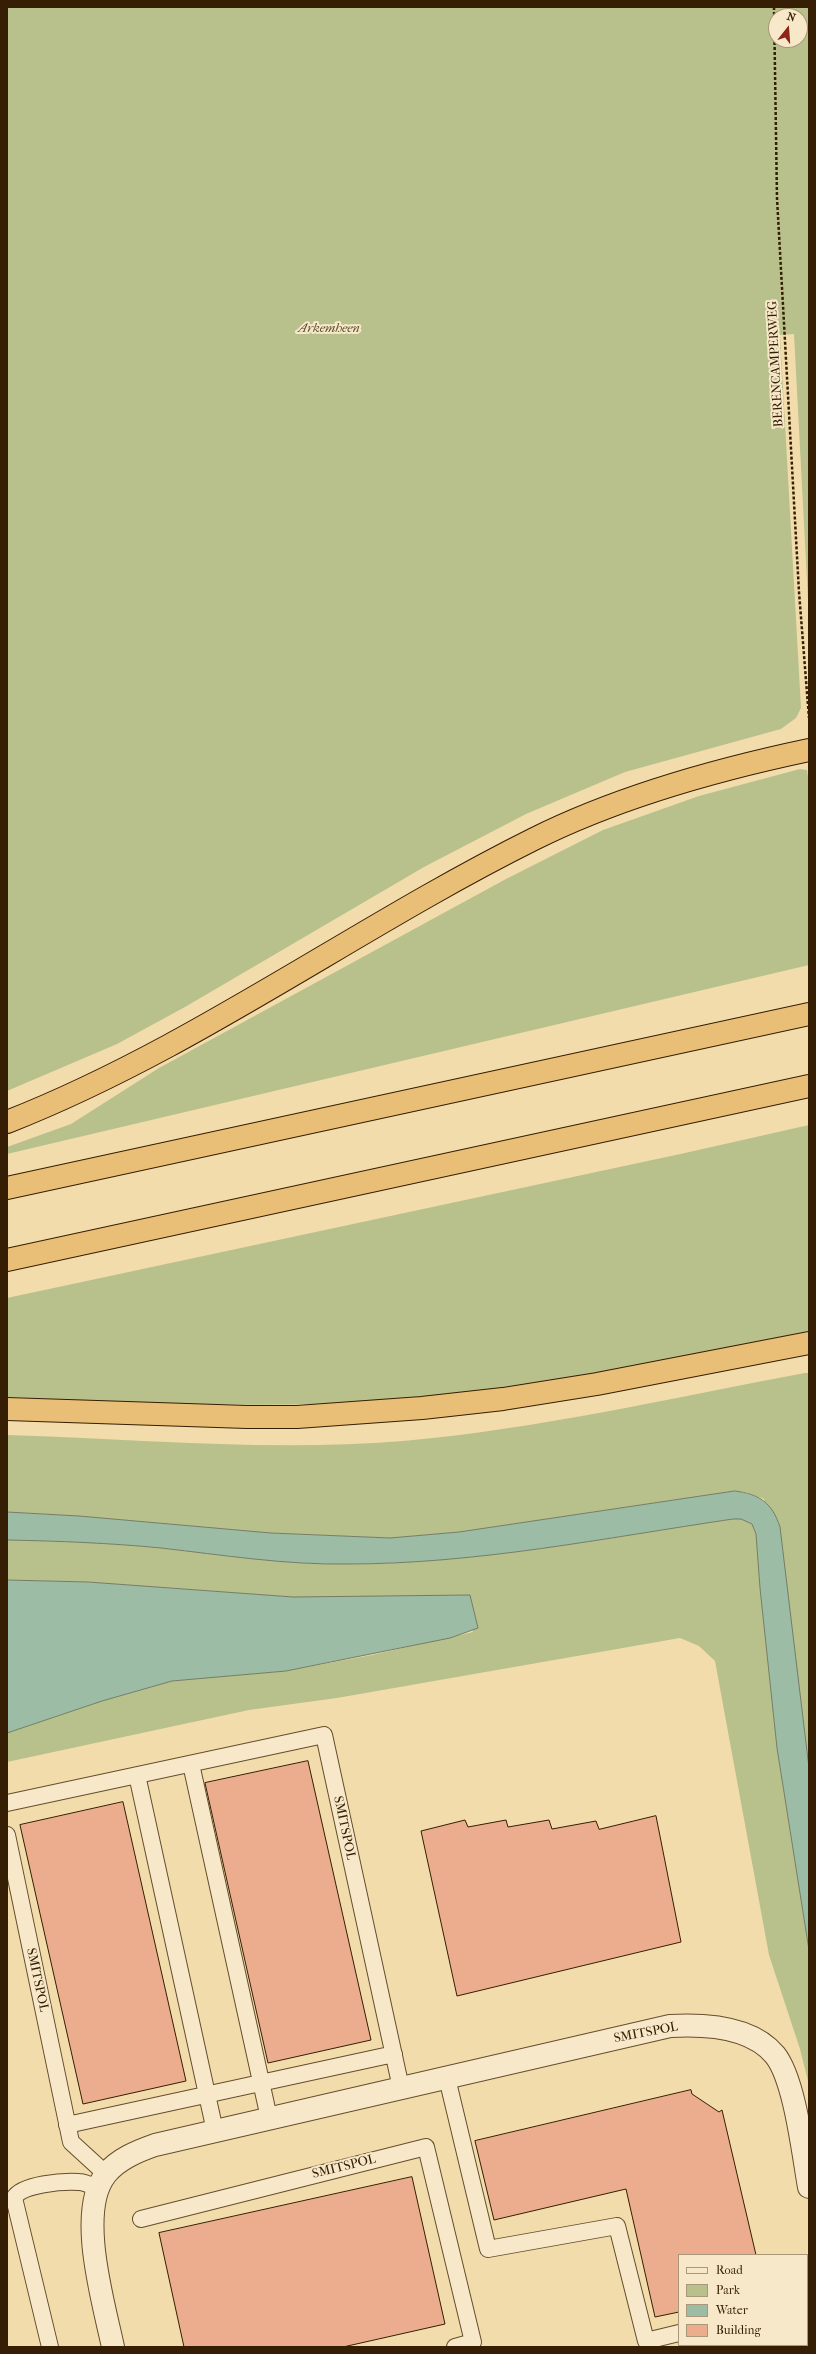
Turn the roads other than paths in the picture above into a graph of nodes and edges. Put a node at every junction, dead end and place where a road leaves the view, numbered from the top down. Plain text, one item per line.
1 (809, 750) edge
2 (809, 1014) edge
3 (809, 1086) edge
4 (7, 1122) edge
5 (7, 1188) edge
6 (7, 1260) edge
7 (809, 1343) edge
8 (775, 1350) junction
9 (809, 1358) edge
10 (7, 1409) edge
11 (192, 1764) junction
12 (137, 1775) junction
13 (7, 1803) edge
14 (7, 1835) edge
15 (394, 2054) junction
16 (447, 2078) junction
17 (261, 2083) junction
18 (401, 2088) junction
19 (207, 2095) junction
20 (269, 2118) junction
21 (67, 2125) junction
22 (215, 2131) junction
23 (102, 2181) junction
24 (809, 2187) edge
25 (12, 2192) edge
26 (141, 2219) dead end
27 (678, 2333) edge
28 (50, 2347) edge
29 (113, 2347) edge
30 (455, 2347) edge

1 - 4 highway
2 - 5 highway
3 - 6 highway
7 - 8 highway
8 - 9 highway
8 - 10 highway
11 - 12 lane, SMITSPOL
11 - 15 lane, SMITSPOL
11 - 17 lane
12 - 13 lane, SMITSPOL
12 - 19 lane
14 - 21 lane, SMITSPOL
15 - 17 lane
15 - 18 lane, SMITSPOL
16 - 18 street, SMITSPOL
16 - 24 street, SMITSPOL
16 - 27 lane
17 - 19 lane
17 - 20 lane
18 - 20 street, SMITSPOL
19 - 21 lane
19 - 22 lane
20 - 22 street, SMITSPOL
21 - 23 lane, SMITSPOL
22 - 23 street, SMITSPOL
23 - 25 lane
23 - 29 street
25 - 28 lane
26 - 30 lane, SMITSPOL

